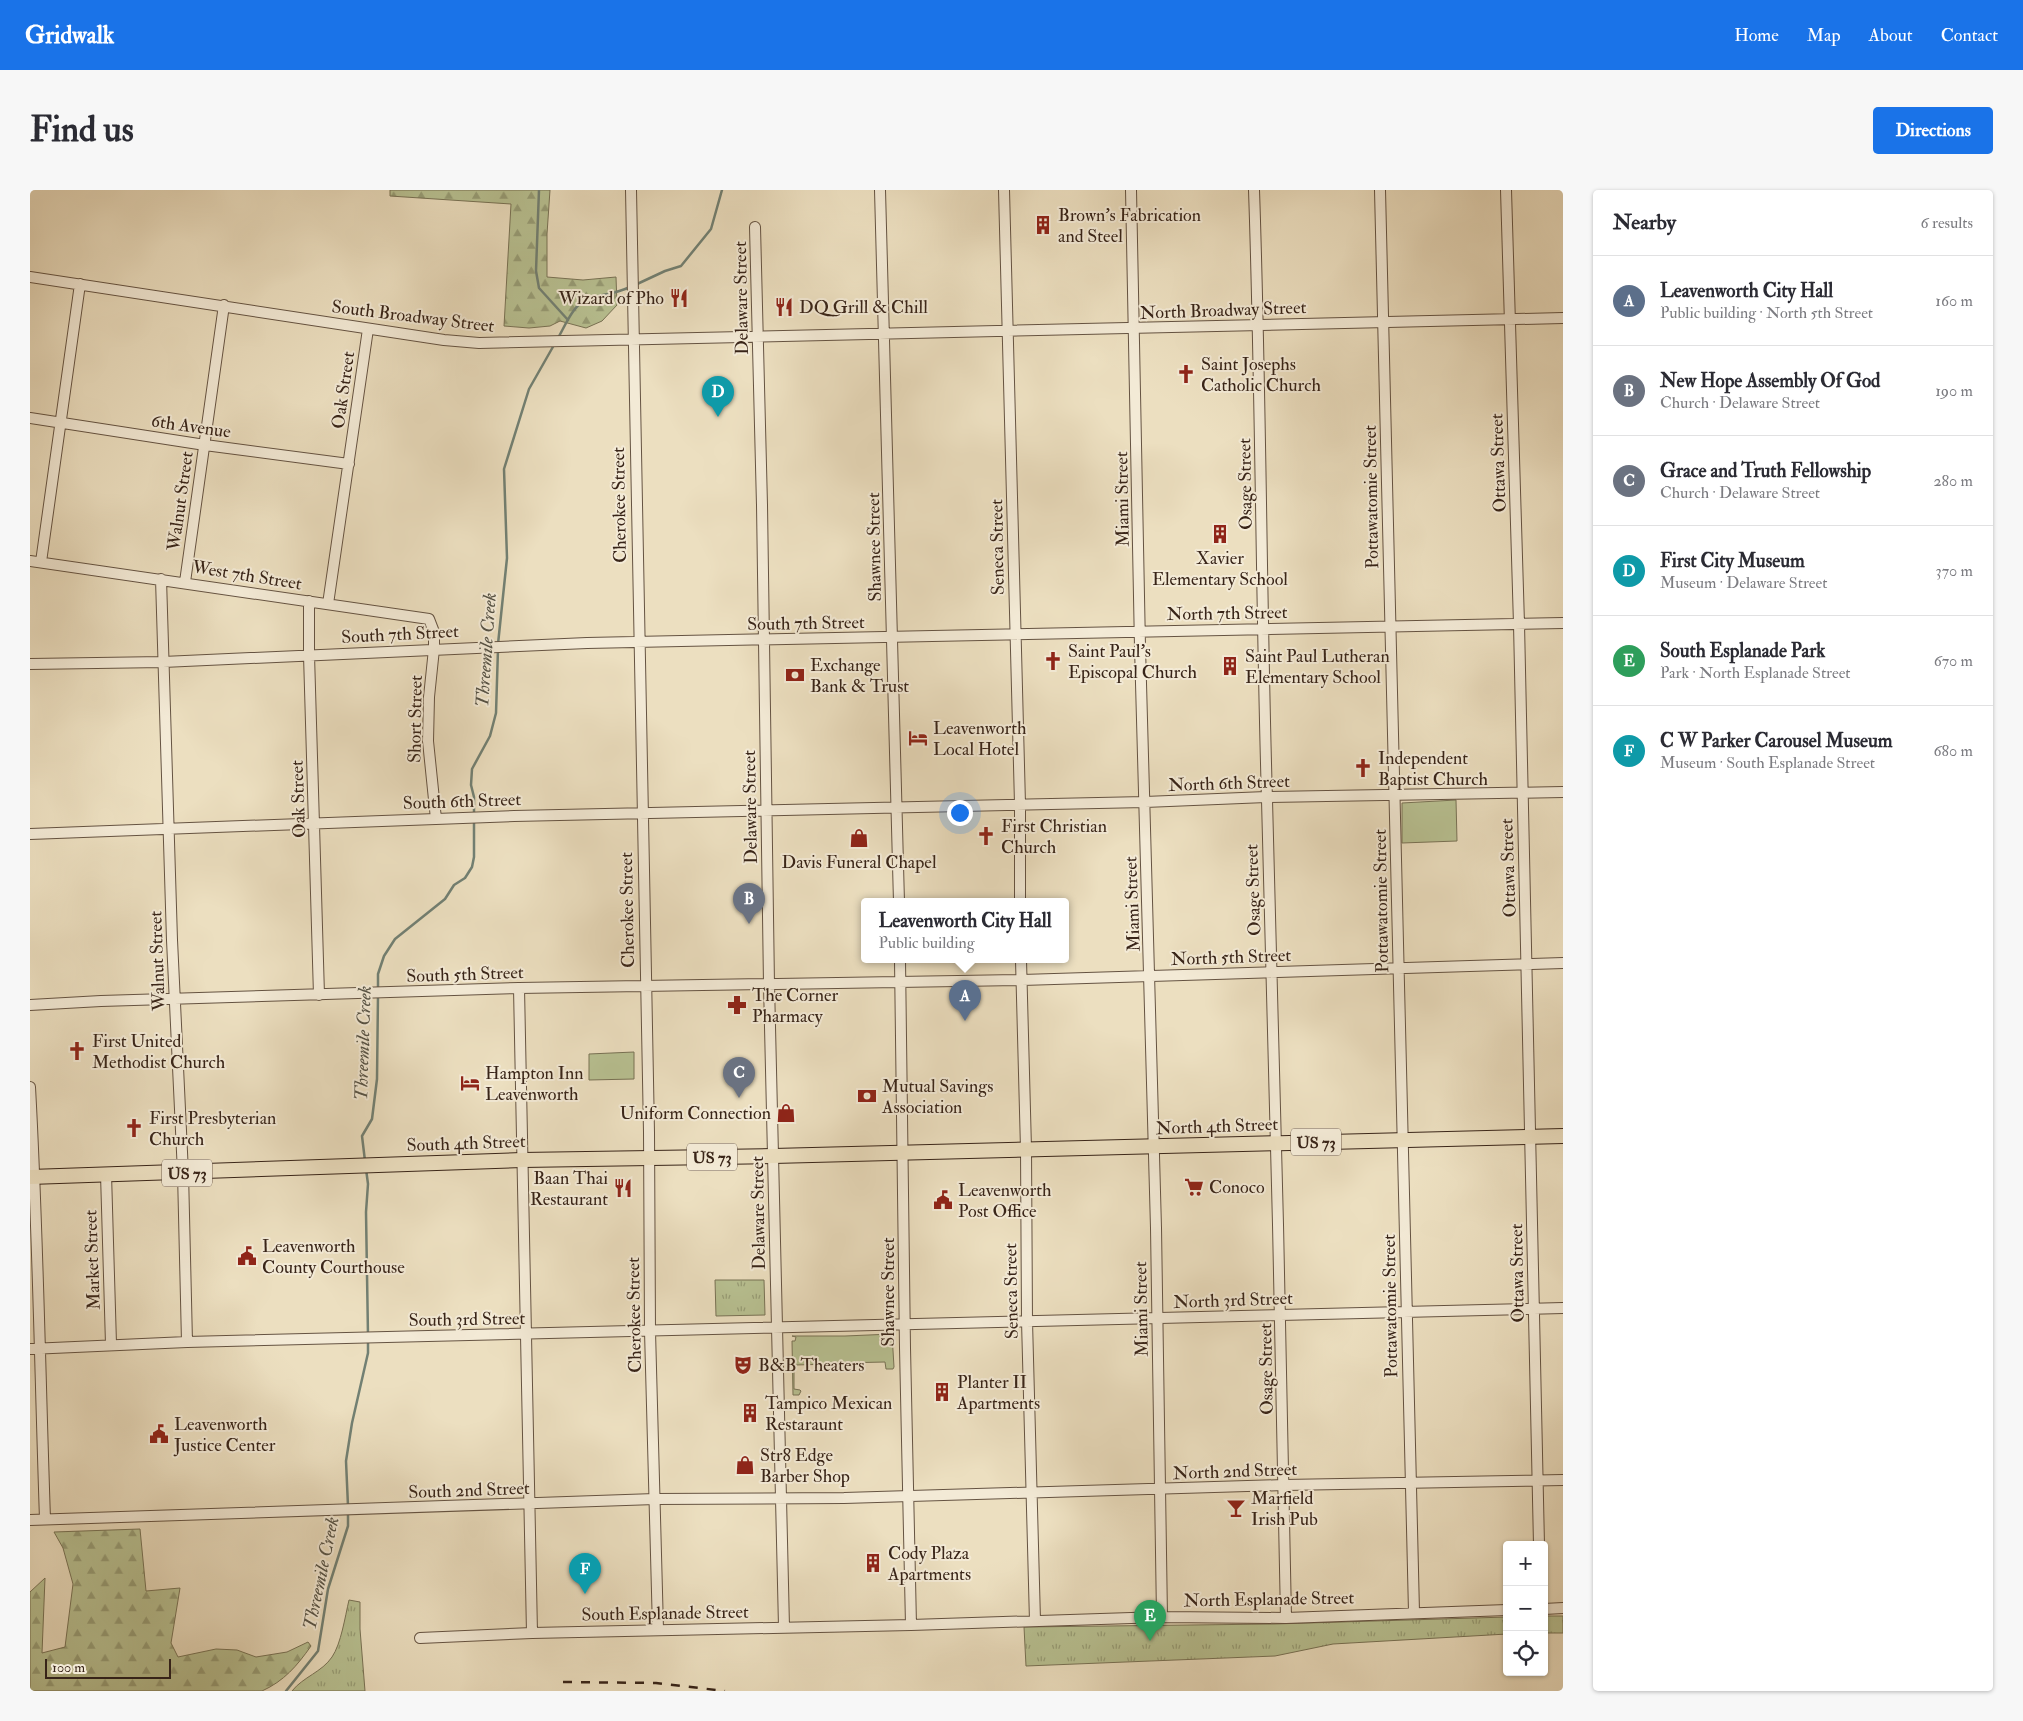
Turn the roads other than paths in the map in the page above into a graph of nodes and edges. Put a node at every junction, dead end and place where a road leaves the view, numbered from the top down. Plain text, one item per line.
1 (631, 190) edge
2 (880, 190) edge
3 (1004, 190) edge
4 (1131, 190) edge
5 (1254, 190) edge
6 (1380, 190) edge
7 (1506, 190) edge
8 (755, 227) dead end
9 (30, 277) edge
10 (80, 284) junction
11 (224, 305) junction
12 (1510, 318) junction
13 (1563, 318) edge
14 (1384, 321) junction
15 (1259, 324) junction
16 (368, 329) junction
17 (1134, 329) junction
18 (1008, 332) junction
19 (885, 334) junction
20 (758, 336) junction
21 (632, 339) junction
22 (30, 418) edge
23 (61, 423) junction
24 (205, 445) junction
25 (348, 464) junction
26 (30, 561) edge
27 (41, 562) junction
28 (161, 579) junction
29 (185, 582) junction
30 (309, 601) junction
31 (328, 604) junction
32 (1563, 623) edge
33 (1519, 624) junction
34 (1390, 626) junction
35 (1264, 628) junction
36 (1140, 631) junction
37 (1015, 635) junction
38 (892, 638) junction
39 (764, 640) junction
40 (638, 642) junction
41 (434, 649) junction
42 (309, 655) junction
43 (163, 662) junction
44 (30, 664) edge
45 (1563, 792) edge
46 (1522, 794) junction
47 (1394, 795) junction
48 (1266, 797) junction
49 (1145, 802) junction
50 (1020, 804) junction
51 (896, 808) junction
52 (766, 811) junction
53 (642, 814) junction
54 (436, 819) junction
55 (315, 822) junction
56 (170, 827) junction
57 (30, 834) edge
58 (899, 898) edge
59 (1020, 898) edge
60 (900, 963) edge
61 (1022, 963) edge
62 (1563, 963) edge
63 (1527, 964) junction
64 (1398, 968) junction
65 (1272, 972) junction
66 (1150, 976) junction
67 (1022, 980) junction
68 (901, 982) junction
69 (769, 984) junction
70 (645, 987) junction
71 (519, 988) junction
72 (319, 995) junction
73 (175, 999) junction
74 (30, 1005) edge
75 (30, 1087) edge
76 (1563, 1136) edge
77 (1531, 1138) junction
78 (1402, 1141) junction
79 (1276, 1142) junction
80 (1154, 1146) junction
81 (1026, 1149) junction
82 (903, 1152) junction
83 (773, 1156) junction
84 (649, 1158) junction
85 (522, 1160) junction
86 (183, 1173) junction
87 (106, 1174) junction
88 (33, 1177) edge
89 (1534, 1308) junction
90 (1563, 1308) edge
91 (1406, 1311) junction
92 (1281, 1315) junction
93 (1158, 1318) junction
94 (1027, 1321) junction
95 (904, 1323) junction
96 (777, 1326) junction
97 (650, 1331) junction
98 (525, 1334) junction
99 (187, 1342) junction
100 (111, 1344) junction
101 (34, 1348) edge
102 (1563, 1480) edge
103 (1537, 1481) junction
104 (1411, 1483) junction
105 (1284, 1485) junction
106 (1160, 1489) junction
107 (1032, 1492) junction
108 (909, 1496) junction
109 (781, 1498) junction
110 (655, 1499) junction
111 (529, 1503) junction
112 (45, 1519) junction
113 (30, 1520) edge
114 (1539, 1541) edge
115 (1563, 1608) edge
116 (1548, 1609) edge
117 (1503, 1610) edge
118 (1414, 1612) junction
119 (1162, 1617) junction
120 (1286, 1618) junction
121 (1034, 1621) junction
122 (911, 1624) junction
123 (784, 1627) junction
124 (658, 1630) junction
125 (532, 1633) junction
126 (420, 1638) dead end

1 - 21 street, Cherokee Street
2 - 19 street, Shawnee Street
3 - 18 street, Seneca Street
4 - 17 street, Miami Street
5 - 15 street, Osage Street
6 - 14 street, Pottawatomie Street
7 - 12 street, Ottawa Street
8 - 20 street, Delaware Street
9 - 10 street, South Broadway Street
10 - 11 street, South Broadway Street
10 - 23 street
11 - 16 street, South Broadway Street
11 - 24 street, Walnut Street
12 - 13 street, North Broadway Street
12 - 14 street, North Broadway Street
12 - 33 street, Ottawa Street
14 - 15 street, North Broadway Street
14 - 34 street, Pottawatomie Street
15 - 17 street, North Broadway Street
15 - 35 street, Osage Street
16 - 21 street, South Broadway Street
16 - 25 street, Oak Street
17 - 18 street, North Broadway Street
17 - 36 street, Miami Street
18 - 19 street, North Broadway Street
18 - 37 street, Seneca Street
19 - 20 street, South Broadway Street
19 - 38 street, Shawnee Street
20 - 21 street, South Broadway Street
20 - 39 street, Delaware Street
21 - 40 street, Cherokee Street
22 - 23 street, 6th Avenue
23 - 24 street, 6th Avenue
23 - 27 street
24 - 25 street, 6th Avenue
24 - 29 street, Walnut Street
25 - 31 street, Oak Street
26 - 27 street, West 7th Street
27 - 28 street, West 7th Street
28 - 29 street, West 7th Street
28 - 43 street, Walnut Street
29 - 30 street, West 7th Street
30 - 31 street, West 7th Street
30 - 42 street, Oak Street
31 - 41 street, West 7th Street
32 - 33 street, North 7th Street
33 - 34 street, North 7th Street
33 - 46 street, Ottawa Street
34 - 35 street, North 7th Street
34 - 47 street, Pottawatomie Street
35 - 36 street, North 7th Street
35 - 48 street, Osage Street
36 - 37 street, North 7th Street
36 - 49 street, Miami Street
37 - 38 street, North 7th Street
37 - 50 street, Seneca Street
38 - 39 street, South 7th Street
38 - 51 street, Shawnee Street
39 - 40 street, South 7th Street
39 - 52 street, Delaware Street
40 - 41 street, South 7th Street
40 - 53 street, Cherokee Street
41 - 42 street, South 7th Street
41 - 54 street, Short Street
42 - 43 street, South 7th Street
42 - 55 street, Oak Street
43 - 44 street, South 7th Street
43 - 56 street, Walnut Street
45 - 46 street, North 6th Street
46 - 47 street, North 6th Street
46 - 63 street, Ottawa Street
47 - 48 street, North 6th Street
47 - 64 street, Pottawatomie Street
48 - 49 street, North 6th Street
48 - 65 street, Osage Street
49 - 50 street, North 6th Street
49 - 66 street, Miami Street
50 - 51 street, North 6th Street
50 - 59 street, Seneca Street
51 - 52 street, South 6th Street
51 - 58 street, Shawnee Street
52 - 53 street, South 6th Street
52 - 69 street, Delaware Street
53 - 54 street, South 6th Street
53 - 70 street, Cherokee Street
54 - 55 street, South 6th Street
55 - 56 street, South 6th Street
55 - 72 street, Oak Street
56 - 57 street, South 6th Street
56 - 73 street, Walnut Street
60 - 68 street, Shawnee Street
61 - 67 street, Seneca Street
62 - 63 street, North 5th Street
63 - 64 street, North 5th Street
63 - 77 street, Ottawa Street
64 - 65 street, North 5th Street
64 - 78 street, Pottawatomie Street
65 - 66 street, North 5th Street
65 - 79 street, Osage Street
66 - 67 street, North 5th Street
66 - 80 street, Miami Street
67 - 68 street, North 5th Street
67 - 81 street, Seneca Street
68 - 69 street, South 5th Street
68 - 82 street, Shawnee Street
69 - 70 street, South 5th Street
69 - 83 street, Delaware Street
70 - 71 street, South 5th Street
70 - 84 street, Cherokee Street
71 - 72 street, South 5th Street
71 - 85 street
72 - 73 street, South 5th Street
73 - 74 street, South 5th Street
73 - 86 street, Walnut Street
75 - 88 street
76 - 77 highway, North 4th Street / US 73
77 - 78 highway, North 4th Street / US 73
77 - 89 street, Ottawa Street
78 - 79 highway, North 4th Street / US 73
78 - 91 street, Pottawatomie Street
79 - 80 highway, North 4th Street / US 73
79 - 92 street, Osage Street
80 - 81 highway, North 4th Street / US 73
80 - 93 street, Miami Street
81 - 82 highway, North 4th Street / US 73
81 - 94 street, Seneca Street
82 - 83 highway, South 4th Street / US 73
82 - 95 street, Shawnee Street
83 - 84 highway, South 4th Street / US 73
83 - 96 street, Delaware Street
84 - 85 highway, South 4th Street / US 73
84 - 97 street, Cherokee Street
85 - 86 highway, South 4th Street / US 73
85 - 98 street
86 - 87 highway, South 4th Street / US 73
86 - 99 street, Walnut Street
87 - 88 highway, South 4th Street / US 73
87 - 100 street, Market Street
88 - 101 street
89 - 90 street, North 3rd Street
89 - 91 street, North 3rd Street
89 - 103 street, Ottawa Street
91 - 92 street, North 3rd Street
91 - 104 street, Pottawatomie Street
92 - 93 street, North 3rd Street
92 - 105 street, Osage Street
93 - 94 street, North 3rd Street
93 - 106 street, Miami Street
94 - 95 street, North 3rd Street
94 - 107 street, Seneca Street
95 - 96 street, South 3rd Street
95 - 108 street, Shawnee Street
96 - 97 street, South 3rd Street
96 - 109 street, Delaware Street
97 - 98 street, South 3rd Street
97 - 110 street, Cherokee Street
98 - 99 street, South 3rd Street
98 - 111 street
99 - 100 street, South 3rd Street
100 - 101 street, South 3rd Street
101 - 112 street
102 - 103 street, North 2nd Street
103 - 104 street, North 2nd Street
103 - 114 street, Ottawa Street
104 - 105 street, North 2nd Street
104 - 118 street, Pottawatomie Street
105 - 106 street, North 2nd Street
105 - 120 street, Osage Street
106 - 107 street, North 2nd Street
106 - 119 street, Miami Street
107 - 108 street, North 2nd Street
107 - 121 street, Seneca Street
108 - 109 street, South 2nd Street
108 - 122 street, Shawnee Street
109 - 110 street, South 2nd Street
109 - 123 street, Delaware Street
110 - 111 street, South 2nd Street
110 - 124 street, Cherokee Street
111 - 112 street, South 2nd Street
111 - 125 street
112 - 113 street, South 2nd Street
115 - 116 street
117 - 118 street, North Esplanade Street
118 - 120 street, North Esplanade Street
119 - 120 street, North Esplanade Street
119 - 121 street, North Esplanade Street
121 - 122 street, North Esplanade Street
122 - 123 street, South Esplanade Street
123 - 124 street, South Esplanade Street
124 - 125 street, South Esplanade Street
125 - 126 street, South Esplanade Street

